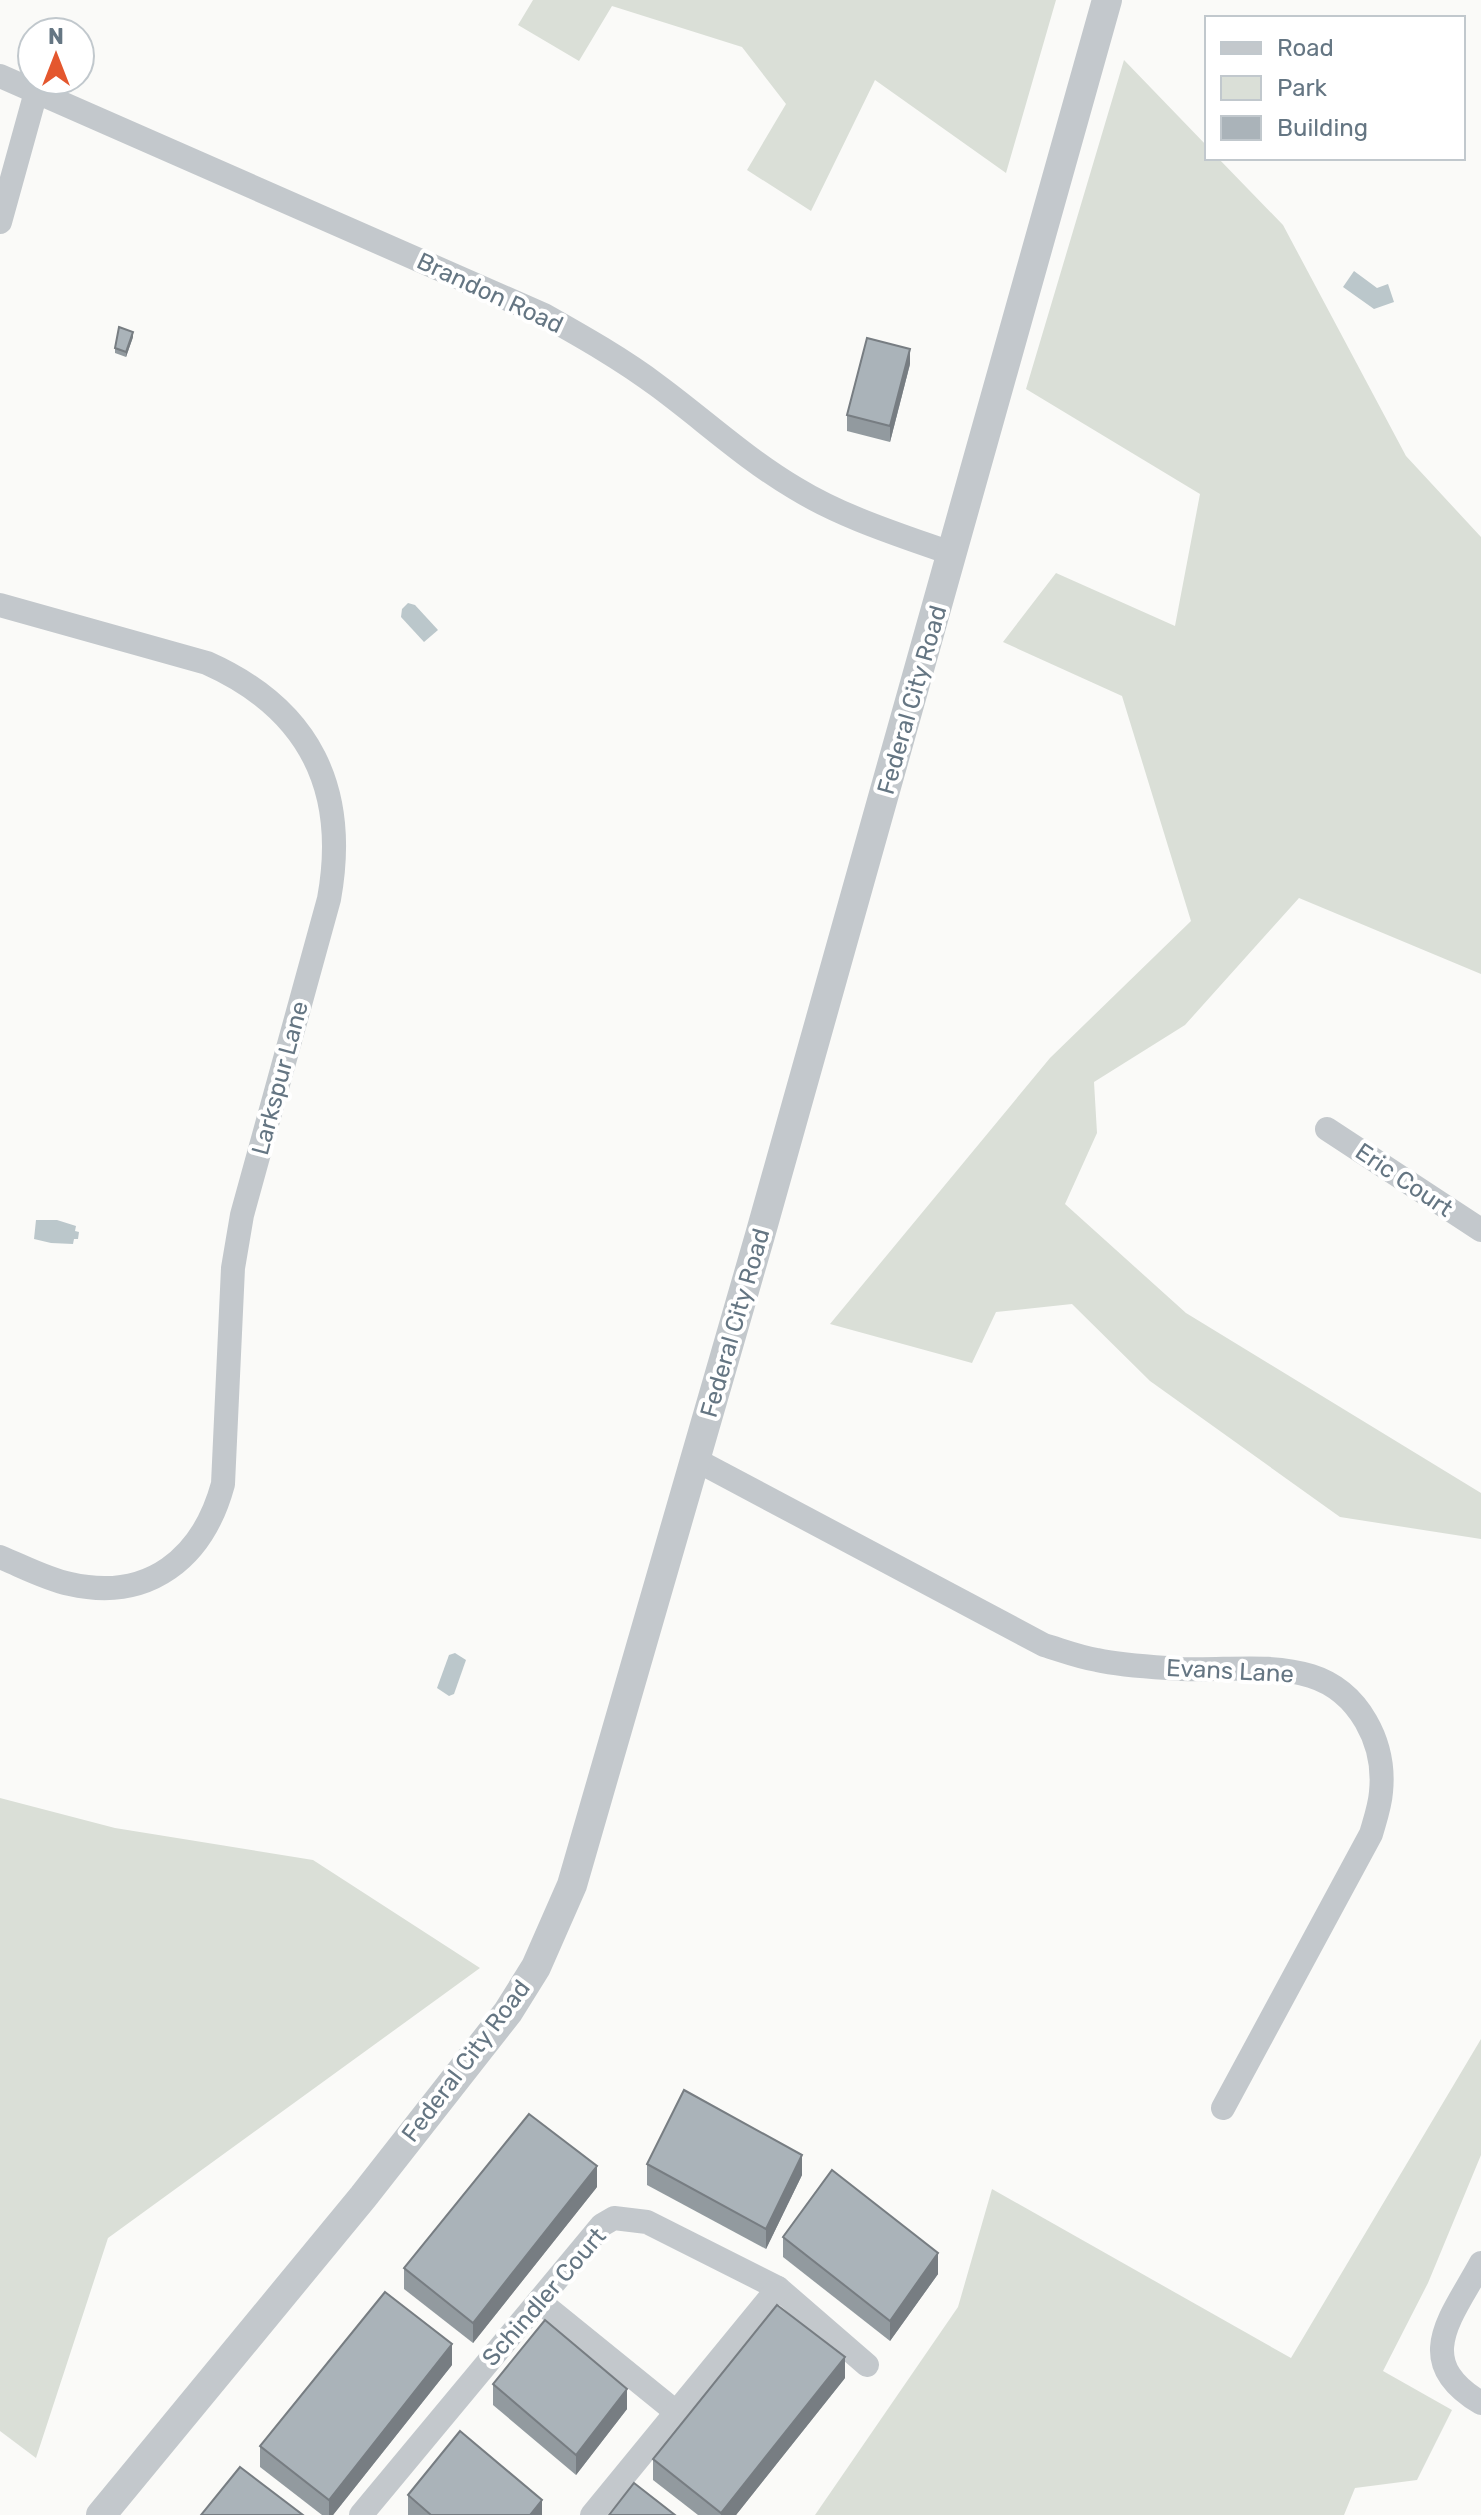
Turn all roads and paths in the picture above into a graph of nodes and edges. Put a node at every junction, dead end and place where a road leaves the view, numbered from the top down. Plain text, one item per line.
1 (1107, 0) edge
2 (35, 96) edge
3 (45, 96) edge
4 (0, 222) edge
5 (953, 554) junction
6 (0, 605) edge
7 (1327, 1129) dead end
8 (1481, 1230) edge
9 (696, 1460) junction
10 (0, 1557) edge
11 (1223, 2108) dead end
12 (1481, 2263) edge
13 (778, 2288) junction
14 (539, 2301) junction
15 (867, 2365) dead end
16 (1471, 2397) edge
17 (676, 2412) junction
18 (101, 2515) edge
19 (361, 2515) edge
20 (592, 2515) edge

1 - 5 street, Federal City Road
2 - 4 street
3 - 5 street, Brandon Road
5 - 9 street, Federal City Road
6 - 10 street, Larkspur Lane
7 - 8 street, Eric Court
9 - 11 street, Evans Lane
9 - 18 street, Federal City Road
12 - 16 street
13 - 14 street, Schindler Court
13 - 15 street, Schindler Court
13 - 17 street
14 - 17 street
14 - 19 street, Schindler Court
17 - 20 street

